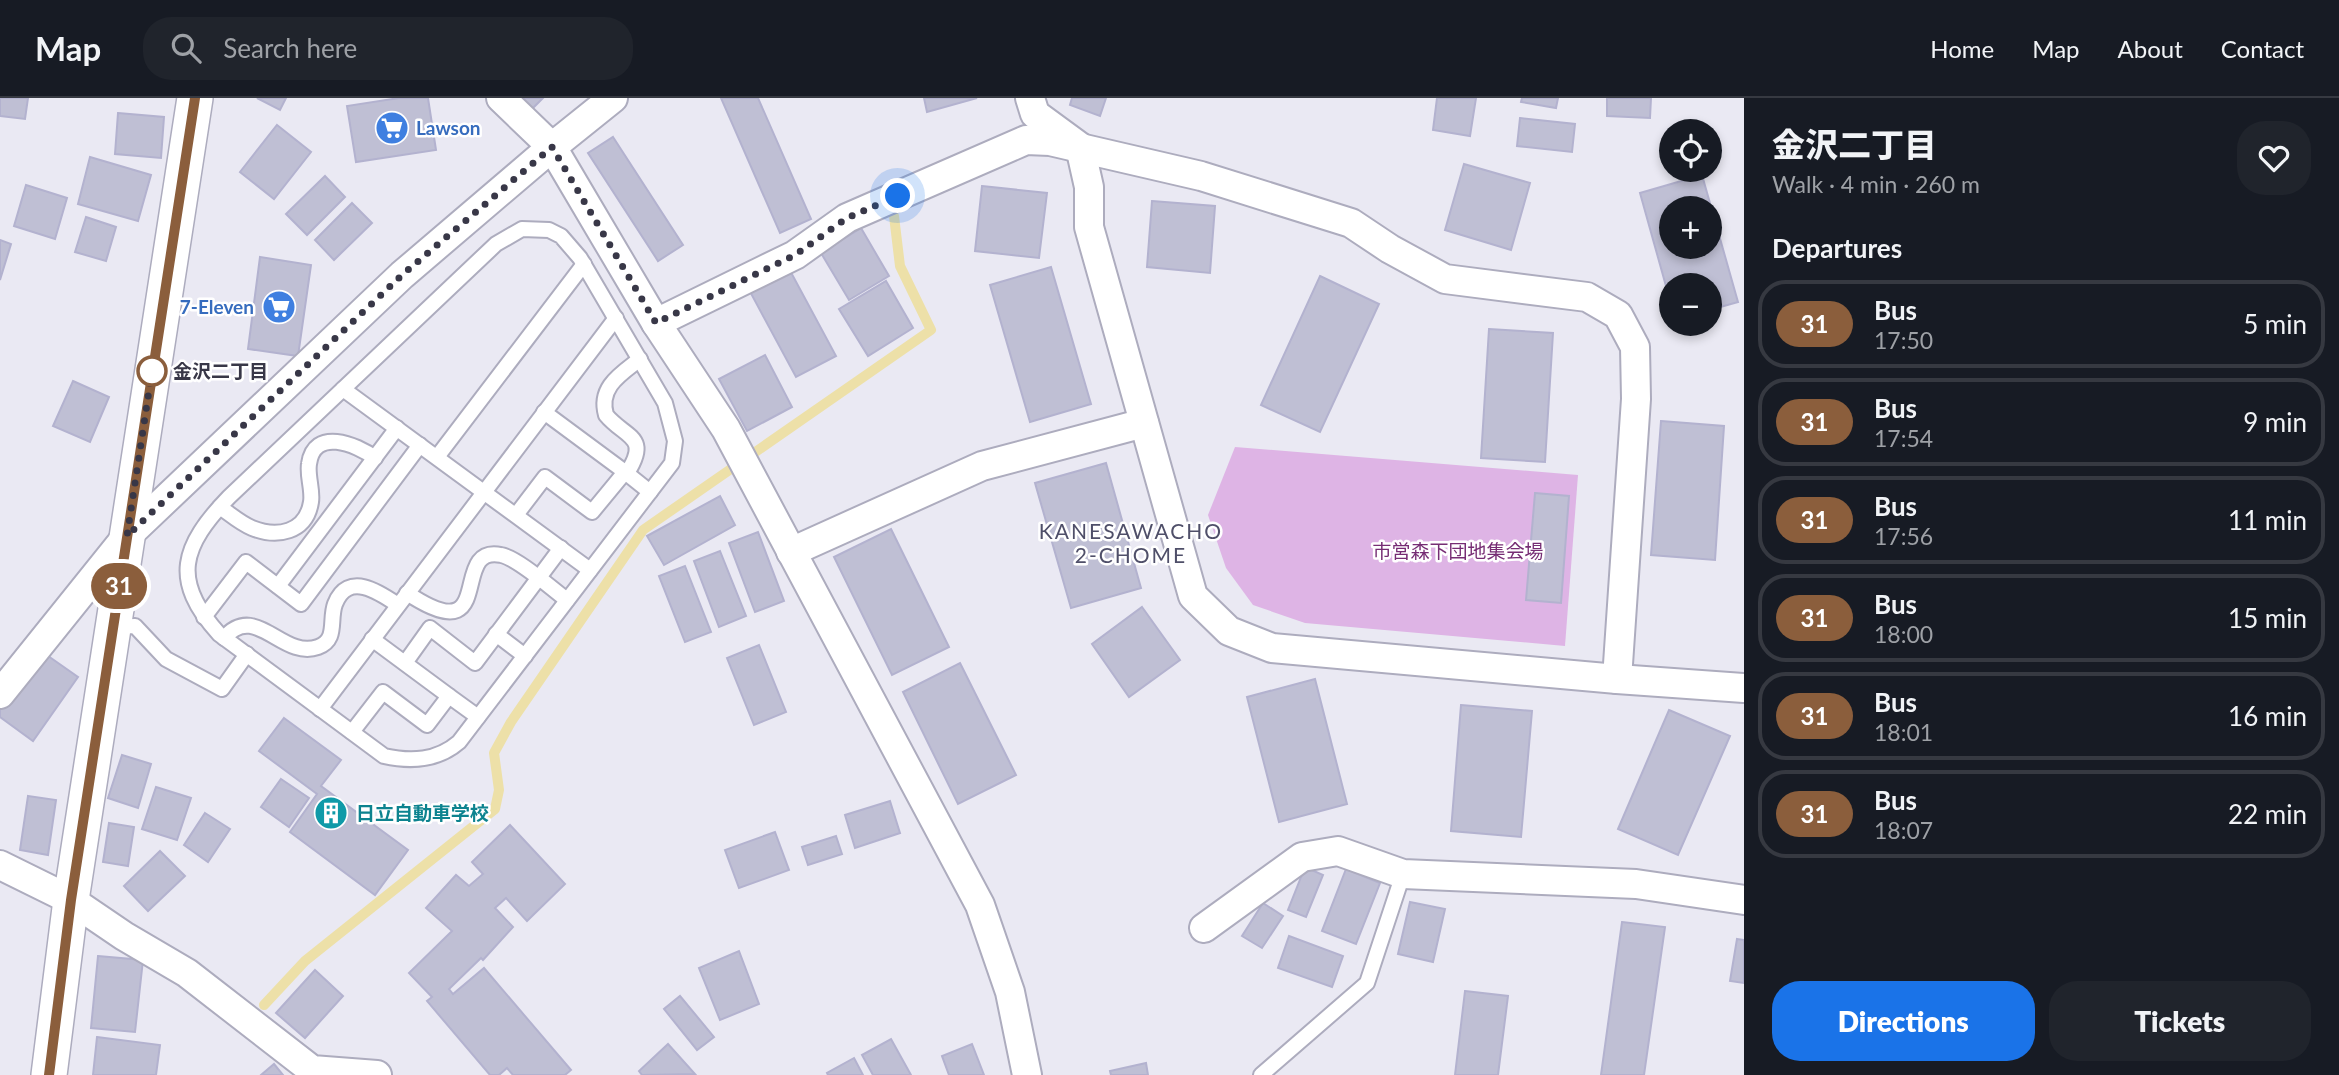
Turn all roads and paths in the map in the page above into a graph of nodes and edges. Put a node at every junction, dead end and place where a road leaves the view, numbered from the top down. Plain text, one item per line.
1 (195, 98) edge
2 (502, 98) edge
3 (613, 98) edge
4 (1030, 98) edge
5 (552, 147) junction
6 (1080, 147) junction
7 (584, 264) junction
8 (616, 318) junction
9 (656, 323) junction
10 (640, 359) junction
11 (343, 389) junction
12 (544, 412) junction
13 (1144, 423) junction
14 (397, 428) junction
15 (420, 444) junction
16 (437, 457) junction
17 (375, 458) junction
18 (626, 472) junction
19 (485, 491) junction
20 (650, 492) junction
21 (220, 507) junction
22 (516, 514) junction
23 (127, 536) junction
24 (561, 548) junction
25 (791, 552) junction
26 (590, 570) junction
27 (538, 578) junction
28 (278, 586) junction
29 (407, 593) junction
30 (567, 600) junction
31 (398, 605) junction
32 (204, 617) junction
33 (113, 627) junction
34 (496, 634) junction
35 (224, 638) junction
36 (372, 639) junction
37 (247, 654) junction
38 (525, 656) junction
39 (405, 663) junction
40 (1617, 679) junction
41 (1744, 688) edge
42 (0, 694) edge
43 (449, 696) junction
44 (320, 709) junction
45 (478, 717) junction
46 (352, 732) junction
47 (0, 865) edge
48 (1403, 874) junction
49 (71, 900) junction
50 (1744, 900) edge
51 (1204, 928) dead end
52 (49, 1075) edge
53 (377, 1075) edge
54 (1027, 1075) edge
55 (1261, 1075) edge

1 - 23 street
2 - 5 street
3 - 5 street
4 - 6 street
5 - 9 street
5 - 23 street
6 - 9 street
6 - 13 street
6 - 40 street
7 - 8 lane
7 - 11 lane
7 - 16 lane
8 - 10 lane
8 - 12 lane
9 - 25 street
10 - 18 lane
10 - 20 lane
11 - 14 lane
11 - 21 lane
12 - 18 lane
12 - 19 lane
13 - 25 street
13 - 40 street
14 - 15 lane
14 - 17 lane
15 - 16 lane
15 - 28 lane
16 - 19 lane
17 - 21 lane
17 - 28 lane
18 - 20 lane
18 - 22 lane
19 - 22 lane
19 - 29 lane
20 - 26 lane
21 - 32 lane
22 - 24 lane
23 - 33 street
23 - 42 street
24 - 26 lane
24 - 27 lane
25 - 54 street
26 - 30 lane
27 - 29 lane
27 - 30 lane
27 - 34 lane
28 - 32 lane
29 - 31 lane
30 - 38 lane
31 - 35 lane
31 - 36 lane
32 - 35 lane
33 - 37 lane
33 - 49 street
34 - 38 lane
34 - 39 lane
35 - 37 lane
36 - 39 lane
36 - 44 lane
37 - 44 lane
38 - 45 lane
39 - 43 lane
40 - 41 street
43 - 45 lane
43 - 46 lane
44 - 46 lane
45 - 46 lane
47 - 49 street
48 - 50 street
48 - 51 street
48 - 55 lane
49 - 52 street
49 - 53 street

